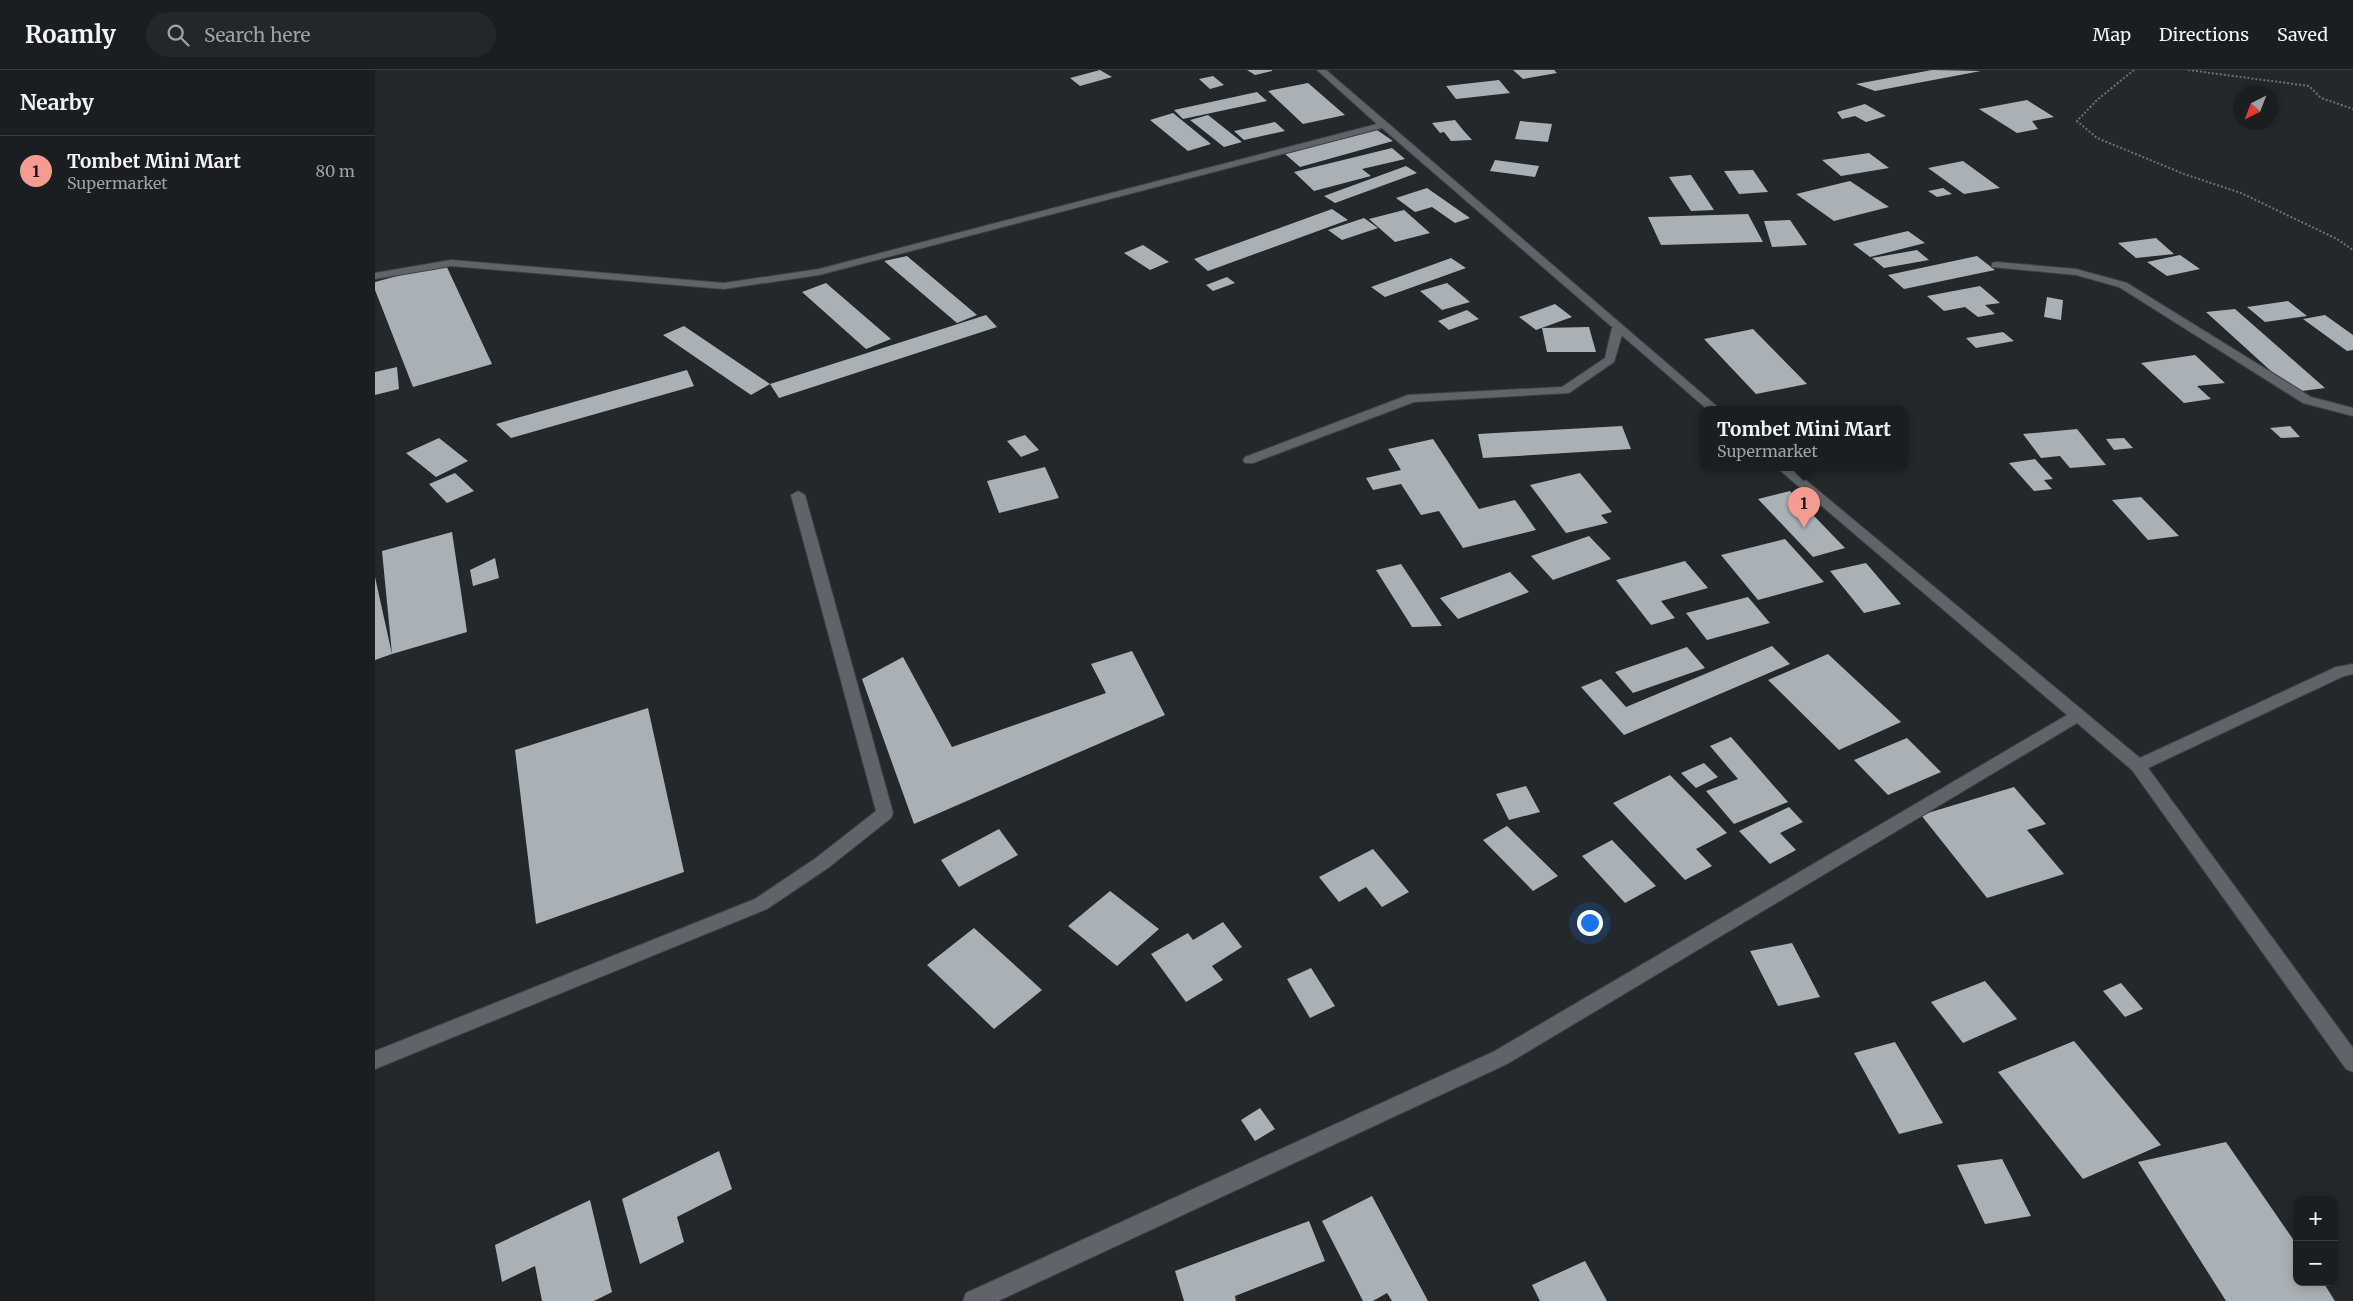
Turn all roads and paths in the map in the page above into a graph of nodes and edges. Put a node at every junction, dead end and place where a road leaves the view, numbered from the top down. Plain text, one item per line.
1 (1321, 70) edge
2 (2134, 70) edge
3 (2188, 70) edge
4 (2353, 109) edge
5 (1382, 125) junction
6 (2353, 250) edge
7 (1996, 265) dead end
8 (375, 276) edge
9 (1618, 328) junction
10 (1710, 406) edge
11 (2353, 412) edge
12 (1249, 460) dead end
13 (1787, 471) edge
14 (798, 495) dead end
15 (2353, 669) edge
16 (2077, 716) junction
17 (2138, 766) junction
18 (375, 1060) edge
19 (2353, 1063) edge
20 (974, 1301) edge

1 - 5 street
2 - 6 path
3 - 4 path
5 - 8 street
5 - 9 street
7 - 11 street
9 - 10 street
9 - 12 street
13 - 16 street
14 - 18 street
15 - 17 street
16 - 17 street
16 - 20 street
17 - 19 street

